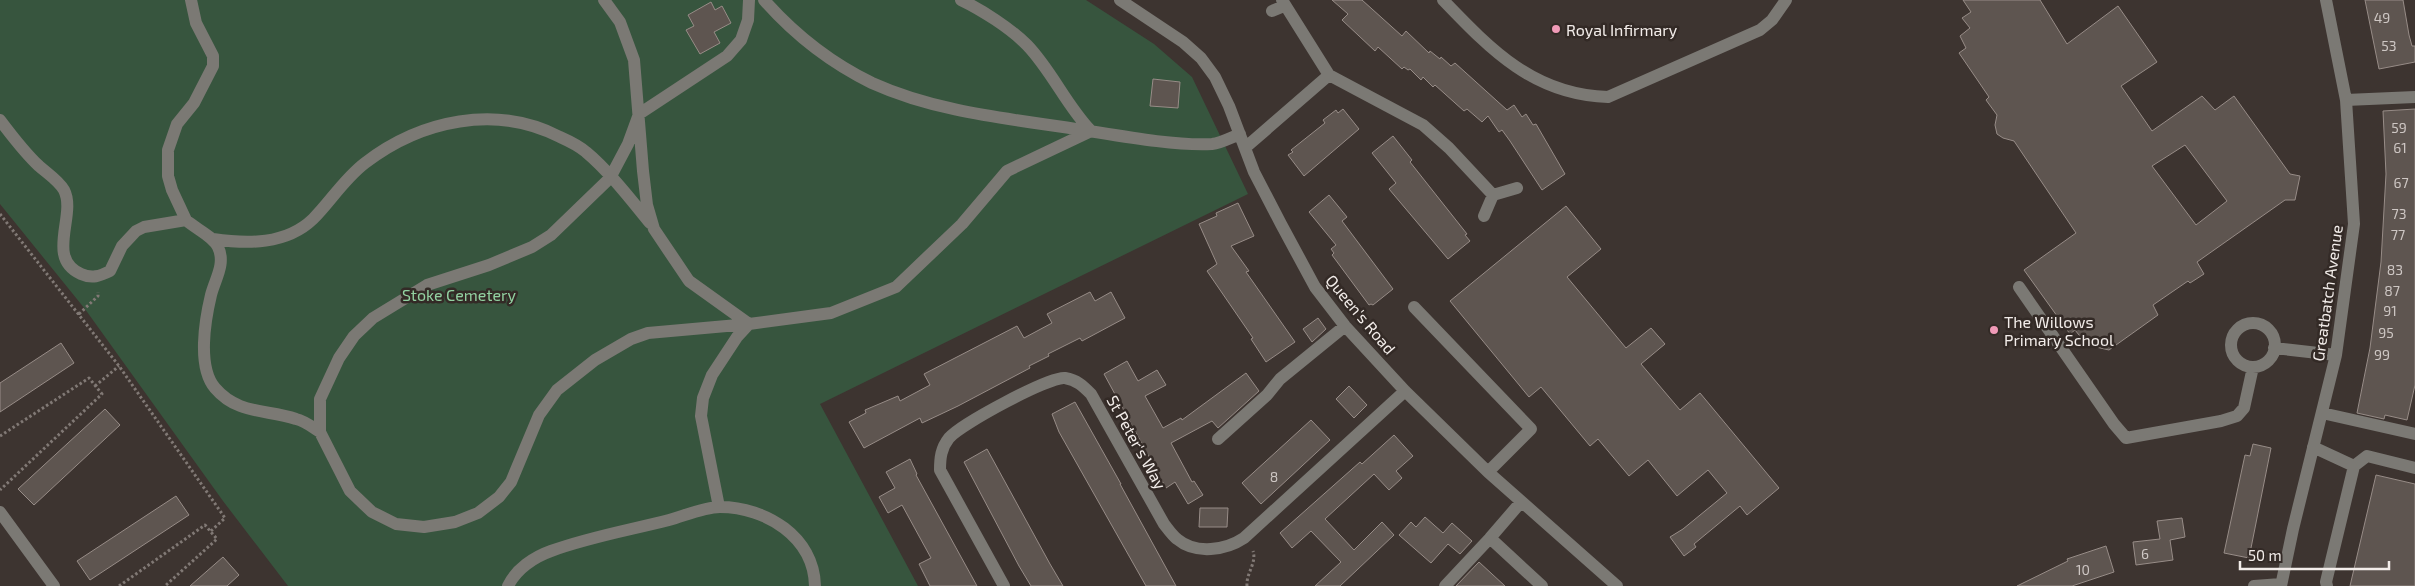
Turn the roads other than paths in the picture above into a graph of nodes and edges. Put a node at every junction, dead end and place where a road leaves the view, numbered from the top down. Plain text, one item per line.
1 (191, 0) edge
2 (749, 0) edge
3 (764, 0) edge
4 (961, 0) edge
5 (1120, 0) edge
6 (1443, 0) edge
7 (1786, 0) edge
8 (2326, 0) edge
9 (606, 2) edge
10 (1283, 3) edge
11 (1272, 10) dead end
12 (1329, 75) junction
13 (2415, 97) edge
14 (2346, 100) junction
15 (639, 114) junction
16 (0, 120) edge
17 (1090, 131) junction
18 (1240, 134) junction
19 (1246, 147) junction
20 (610, 178) junction
21 (1517, 188) dead end
22 (1493, 195) junction
23 (1484, 216) dead end
24 (186, 220) junction
25 (654, 229) junction
26 (213, 240) junction
27 (2019, 287) dead end
28 (1414, 307) dead end
29 (749, 324) junction
30 (1345, 326) junction
31 (2274, 348) junction
32 (2336, 355) junction
33 (2253, 367) junction
34 (1406, 391) junction
35 (2322, 413) junction
36 (320, 432) junction
37 (2415, 434) edge
38 (1218, 439) dead end
39 (2313, 446) junction
40 (2354, 466) junction
41 (2415, 468) edge
42 (1488, 472) junction
43 (1521, 502) junction
44 (719, 506) junction
45 (0, 512) edge
46 (1490, 538) junction
47 (2281, 585) edge
48 (54, 586) edge
49 (508, 586) edge
50 (815, 586) edge
51 (1004, 586) edge
52 (1445, 586) edge
53 (1542, 586) edge
54 (1617, 586) edge
55 (2254, 586) edge
56 (2327, 586) edge

1 - 24 street
2 - 15 street
3 - 17 street
4 - 17 street
5 - 18 street, Queen's Road
6 - 7 street
8 - 14 street, Greatbatch Avenue
9 - 15 street
10 - 11 street
10 - 12 street
12 - 19 street
12 - 22 street
13 - 14 street
14 - 32 street, Greatbatch Avenue
15 - 20 street
15 - 25 street
16 - 24 street
17 - 18 street
17 - 29 street
18 - 19 street, Queen's Road
19 - 30 street, Queen's Road
20 - 25 street
20 - 26 street
20 - 36 street
21 - 22 street
22 - 23 street
24 - 26 street
25 - 29 street
26 - 36 street
27 - 33 street
28 - 42 street
29 - 36 street
29 - 44 street
30 - 34 street, Queen's Road
30 - 38 street
31 - 32 street
31 - 33 street
31 - 33 street
32 - 35 street, Greatbatch Avenue
34 - 42 street, Queen's Road
34 - 51 street, St Peter's Way
35 - 37 street
35 - 39 street, Greatbatch Avenue
39 - 40 street
39 - 47 street, Greatbatch Avenue
40 - 41 street
40 - 56 street
42 - 43 street, Queen's Road
43 - 46 street
43 - 54 street, Queen's Road
44 - 49 street
44 - 50 street
45 - 48 street
46 - 52 street
46 - 53 street
47 - 55 street

